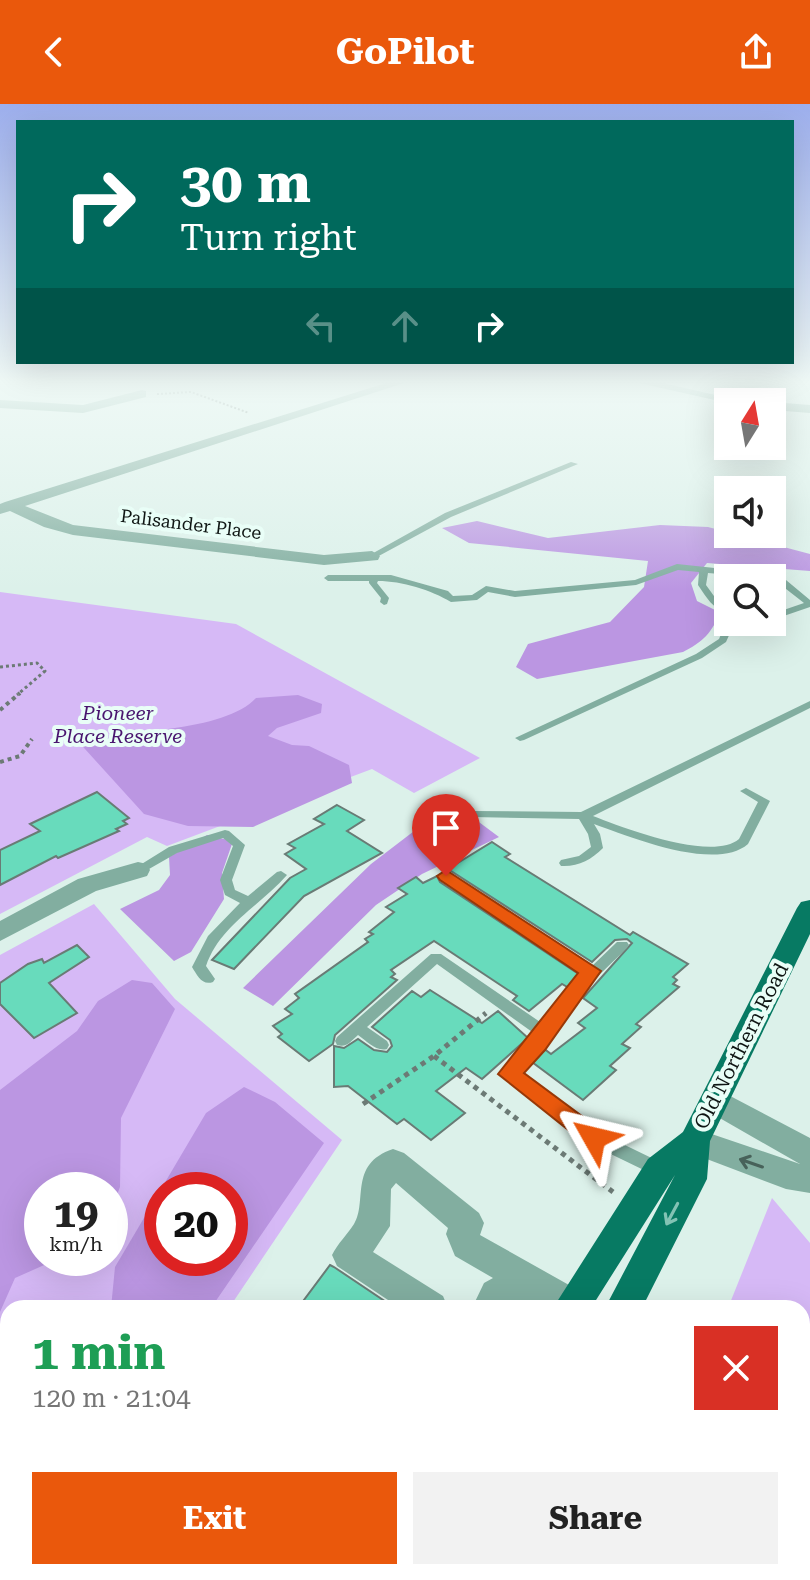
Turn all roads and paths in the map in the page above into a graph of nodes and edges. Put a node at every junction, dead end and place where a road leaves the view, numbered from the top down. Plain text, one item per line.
1 (179, 452) edge
2 (574, 464) dead end
3 (5, 507) edge
4 (372, 556) joint
5 (704, 570) junction
6 (374, 577) junction
7 (328, 578) dead end
8 (384, 602) dead end
9 (714, 602) edge
10 (810, 604) edge
11 (786, 612) edge
12 (725, 636) edge
13 (0, 667) edge
14 (810, 704) edge
15 (0, 710) edge
16 (520, 738) dead end
17 (32, 739) dead end
18 (0, 762) edge
19 (746, 791) dead end
20 (472, 814) dead end
21 (583, 816) junction
22 (565, 863) dead end
23 (138, 870) joint
24 (281, 875) dead end
25 (446, 876) dead end
26 (249, 902) junction
27 (810, 908) edge
28 (0, 932) edge
29 (622, 945) dead end
30 (590, 971) junction
31 (208, 979) dead end
32 (501, 1002) junction
33 (357, 1027) junction
34 (545, 1033) junction
35 (342, 1041) dead end
36 (382, 1045) dead end
37 (434, 1056) junction
38 (715, 1100) junction
39 (363, 1104) dead end
40 (694, 1141) junction
41 (810, 1154) edge
42 (659, 1169) junction
43 (810, 1179) edge
44 (636, 1209) junction
45 (418, 1300) edge
46 (494, 1300) edge
47 (544, 1300) edge
48 (552, 1300) edge
49 (568, 1300) edge
50 (627, 1300) edge

1 - 3 street
2 - 4 lane
3 - 4 street, Palisander Place
5 - 6 lane
5 - 9 lane
5 - 10 lane
6 - 7 lane
6 - 8 lane
10 - 11 lane
12 - 16 lane
13 - 15 path
14 - 21 lane
17 - 18 path
19 - 21 lane
20 - 21 lane
21 - 22 lane
23 - 26 lane
23 - 28 street
24 - 26 lane
25 - 30 lane
26 - 31 lane
27 - 38 main road, Old Northern Road
29 - 30 lane
30 - 34 lane
32 - 33 lane
32 - 34 lane
32 - 37 path
33 - 35 lane
33 - 36 lane
34 - 42 lane
37 - 39 path
37 - 44 path
38 - 40 main road, Old Northern Road
38 - 41 street
40 - 42 main road, Old Northern Road
43 -> 40 street
40 -> 50 main road, Old Northern Road
42 - 44 main road, Old Northern Road
44 - 49 main road, Old Northern Road
45 - 48 street
46 - 47 street

